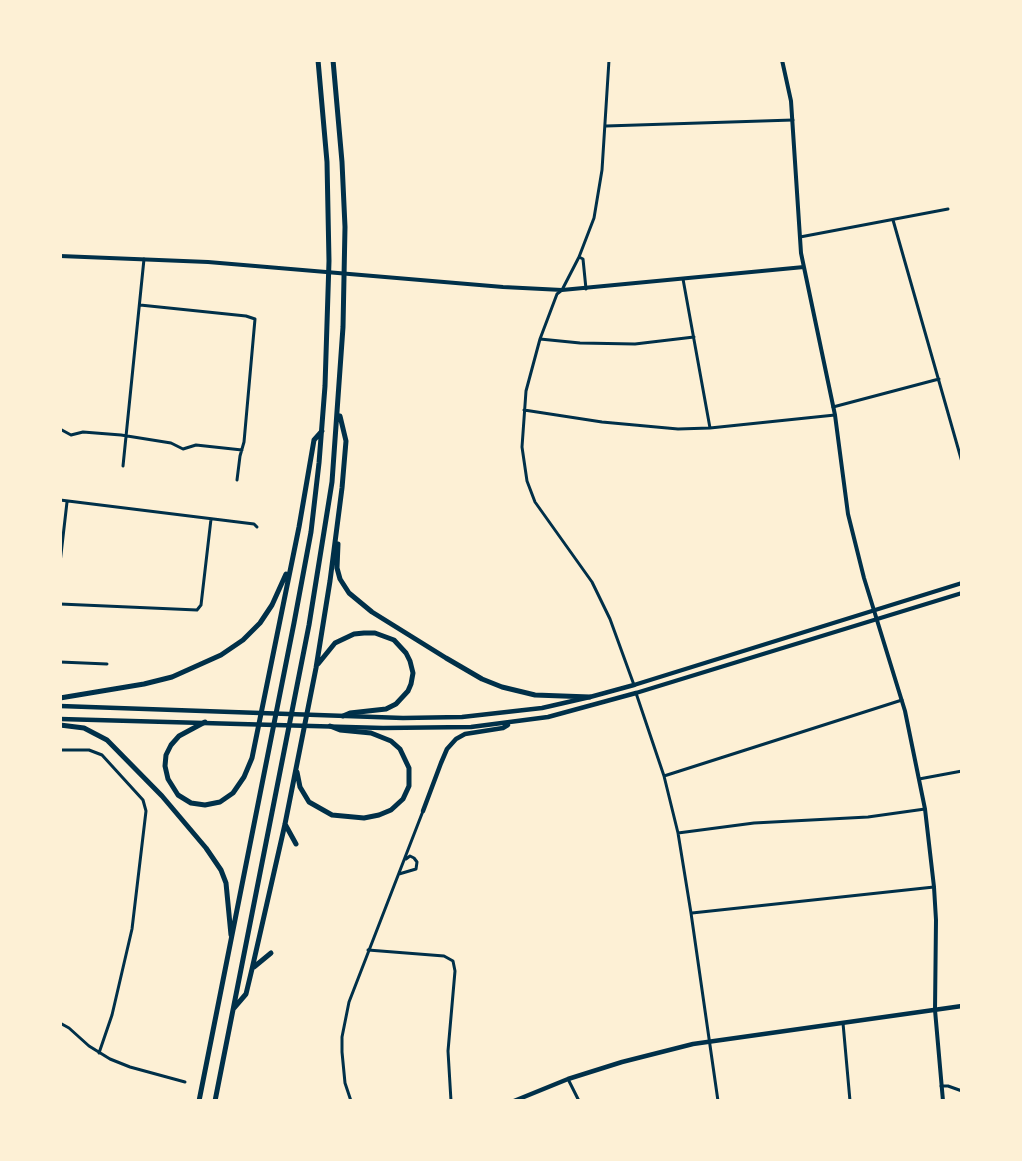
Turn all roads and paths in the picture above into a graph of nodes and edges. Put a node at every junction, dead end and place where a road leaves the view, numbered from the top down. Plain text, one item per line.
1 (318, 60) edge
2 (333, 60) edge
3 (609, 60) edge
4 (782, 60) edge
5 (793, 120) junction
6 (606, 126) junction
7 (948, 209) dead end
8 (893, 220) junction
9 (800, 237) junction
10 (60, 256) edge
11 (579, 257) junction
12 (144, 259) junction
13 (804, 267) junction
14 (683, 279) junction
15 (586, 289) junction
16 (562, 290) junction
17 (140, 305) junction
18 (694, 337) junction
19 (540, 339) junction
20 (939, 379) junction
21 (833, 407) junction
22 (339, 408) junction
23 (524, 410) junction
24 (835, 415) junction
25 (710, 428) junction
26 (60, 429) edge
27 (323, 430) junction
28 (126, 437) junction
29 (243, 450) junction
30 (962, 462) edge
31 (123, 466) dead end
32 (237, 480) dead end
33 (60, 501) edge
34 (67, 501) junction
35 (211, 519) junction
36 (338, 520) junction
37 (257, 527) dead end
38 (291, 561) junction
39 (60, 563) edge
40 (962, 584) edge
41 (962, 593) edge
42 (60, 604) edge
43 (874, 611) junction
44 (876, 619) junction
45 (60, 662) edge
46 (107, 664) dead end
47 (316, 668) junction
48 (633, 685) junction
49 (636, 693) junction
50 (590, 697) junction
51 (60, 698) edge
52 (902, 700) junction
53 (60, 706) edge
54 (342, 716) junction
55 (60, 719) edge
56 (205, 722) junction
57 (510, 723) junction
58 (60, 725) edge
59 (330, 726) junction
60 (60, 750) edge
61 (297, 764) junction
62 (962, 771) edge
63 (664, 776) junction
64 (919, 779) junction
65 (925, 809) junction
66 (423, 811) joint
67 (285, 824) junction
68 (678, 833) junction
69 (296, 844) dead end
70 (404, 860) junction
71 (399, 874) junction
72 (934, 887) junction
73 (691, 914) junction
74 (231, 942) junction
75 (368, 950) junction
76 (271, 953) dead end
77 (252, 969) junction
78 (962, 1006) edge
79 (233, 1009) junction
80 (935, 1010) junction
81 (60, 1023) edge
82 (843, 1023) junction
83 (709, 1041) junction
84 (99, 1053) junction
85 (568, 1079) junction
86 (185, 1082) dead end
87 (941, 1086) junction
88 (962, 1091) edge
89 (199, 1101) edge
90 (215, 1101) edge
91 (351, 1101) edge
92 (452, 1101) edge
93 (514, 1101) edge
94 (579, 1101) edge
95 (718, 1101) edge
96 (850, 1101) edge
97 (943, 1101) edge

1 - 27 highway
2 - 22 highway
3 - 6 street
4 - 5 street
5 - 6 street
5 - 9 street
6 - 11 street
7 - 8 street
8 - 9 street
8 - 20 street
9 - 13 street
10 - 12 street
11 - 15 street
11 - 16 street
12 - 16 street
12 - 17 street
13 - 14 street
13 - 21 street
14 - 15 street
14 - 18 street
15 - 16 street
16 - 19 street
17 - 28 street
17 - 29 street
18 - 19 street
18 - 25 street
19 - 23 street
20 - 21 street
20 - 30 street
21 - 24 street
22 - 36 highway
22 - 79 highway
23 - 25 street
23 - 48 street
24 - 25 street
24 - 43 street
26 - 28 street
27 - 38 highway
27 - 74 highway
28 - 29 street
28 - 31 street
29 - 32 street
33 - 34 street
34 - 35 street
34 - 39 street
35 - 37 street
35 - 42 street
36 - 47 highway
36 - 50 highway
38 - 51 highway
38 - 56 highway
40 - 43 street
41 - 44 street
43 - 44 street
43 - 48 street
44 - 49 street
44 - 52 street
45 - 46 street
47 - 54 highway
47 - 61 highway
48 - 50 main road
49 - 57 main road
49 - 63 street
50 - 54 main road
52 - 63 street
52 - 64 street
53 - 54 main road
55 - 56 main road
56 - 59 main road
57 - 59 main road
57 - 66 main road
58 - 74 highway
59 - 61 highway
60 - 84 street
61 - 67 highway
62 - 64 street
63 - 68 street
64 - 65 street
65 - 68 street
65 - 72 street
66 - 70 street
67 - 69 highway
67 - 77 highway
68 - 73 street
70 - 71 street
70 - 71 street
71 - 75 street
72 - 73 street
72 - 80 street
73 - 83 street
74 - 89 highway
75 - 91 street
75 - 92 street
76 - 77 highway
77 - 79 highway
78 - 80 main road
79 - 90 highway
80 - 82 main road
80 - 87 street
81 - 84 street
82 - 83 main road
82 - 96 street
83 - 85 main road
83 - 95 street
84 - 86 street
85 - 93 main road
85 - 94 street
87 - 88 street
87 - 97 street

